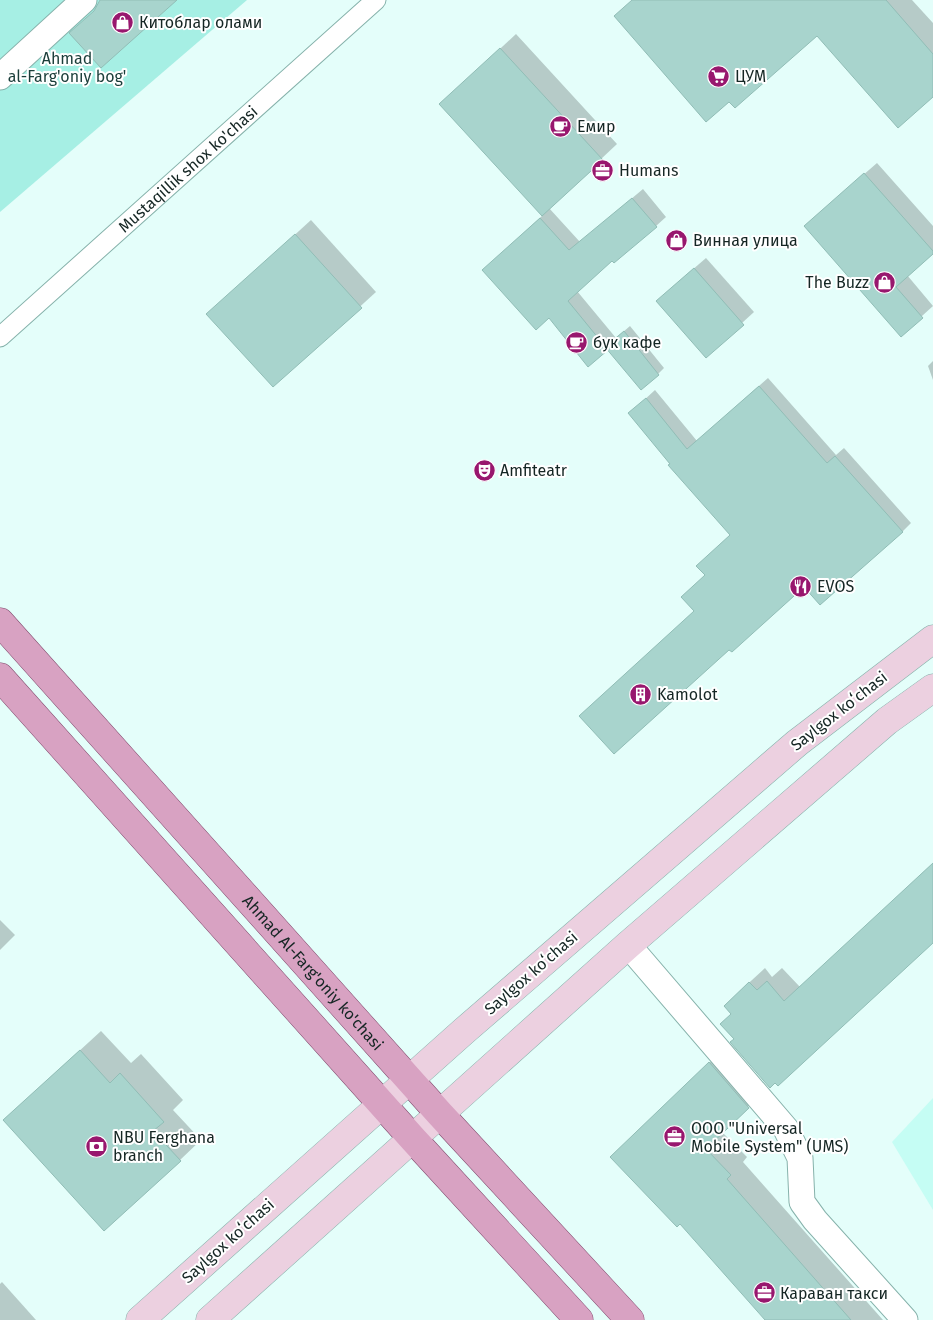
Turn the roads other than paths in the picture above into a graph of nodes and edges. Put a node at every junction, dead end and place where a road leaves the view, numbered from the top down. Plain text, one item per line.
1 (84, 0) edge
2 (376, 0) edge
3 (0, 77) edge
4 (0, 337) edge
5 (0, 622) edge
6 (933, 639) edge
7 (0, 677) edge
8 (933, 688) edge
9 (628, 945) junction
10 (409, 1079) junction
11 (382, 1104) junction
12 (439, 1113) junction
13 (413, 1139) junction
14 (140, 1320) edge
15 (210, 1320) edge
16 (579, 1320) edge
17 (630, 1320) edge
18 (905, 1320) edge

1 - 3 street
2 - 4 street, Mustaqillik shox ko'chasi
5 - 10 main road, Ahmad Al-Farg'oniy ko'chasi
6 - 10 main road, Saylgox koʻchasi
7 - 11 main road
8 - 9 main road
9 - 12 main road
9 - 18 street
10 - 11 main road, Saylgox koʻchasi
10 - 12 main road, Ahmad Al-Farg'oniy ko'chasi
11 - 13 main road
11 - 14 main road, Saylgox koʻchasi
12 - 13 main road
12 - 17 main road, Ahmad Al-Farg'oniy ko'chasi
13 - 15 main road
13 - 16 main road

